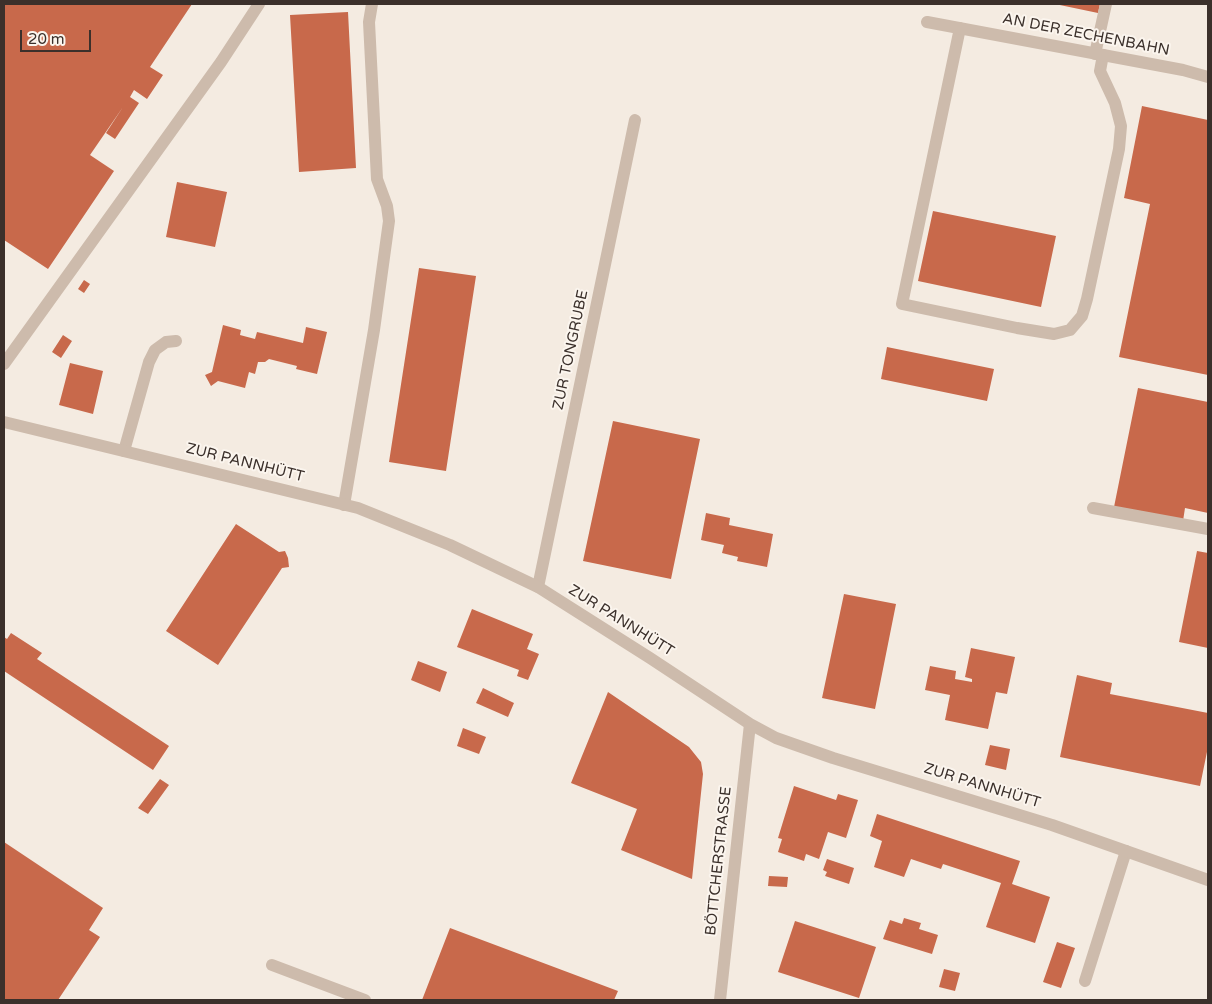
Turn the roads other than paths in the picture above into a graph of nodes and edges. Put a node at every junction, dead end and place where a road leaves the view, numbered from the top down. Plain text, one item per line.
1 (259, 4) edge
2 (372, 4) edge
3 (1106, 4) edge
4 (927, 22) dead end
5 (960, 28) junction
6 (1099, 54) junction
7 (1208, 77) edge
8 (635, 120) dead end
9 (176, 341) dead end
10 (4, 364) edge
11 (4, 422) edge
12 (124, 451) junction
13 (344, 505) junction
14 (1094, 508) dead end
15 (1208, 529) edge
16 (538, 587) junction
17 (750, 724) junction
18 (1126, 850) junction
19 (1208, 880) edge
20 (272, 965) dead end
21 (1085, 981) dead end
22 (364, 1000) edge
23 (720, 1000) edge

1 - 10 street
2 - 13 street
3 - 6 street
4 - 5 street, AN DER ZECHENBAHN
5 - 6 street, AN DER ZECHENBAHN
5 - 6 street
6 - 7 street, AN DER ZECHENBAHN
8 - 16 street, ZUR TONGRUBE
9 - 12 street
11 - 12 street, ZUR PANNHÜTT
12 - 13 street, ZUR PANNHÜTT
13 - 16 street, ZUR PANNHÜTT
14 - 15 street
16 - 17 street, ZUR PANNHÜTT
17 - 18 street, ZUR PANNHÜTT
17 - 23 street, BÖTTCHERSTRASSE
18 - 19 street, ZUR PANNHÜTT
18 - 21 street
20 - 22 street

